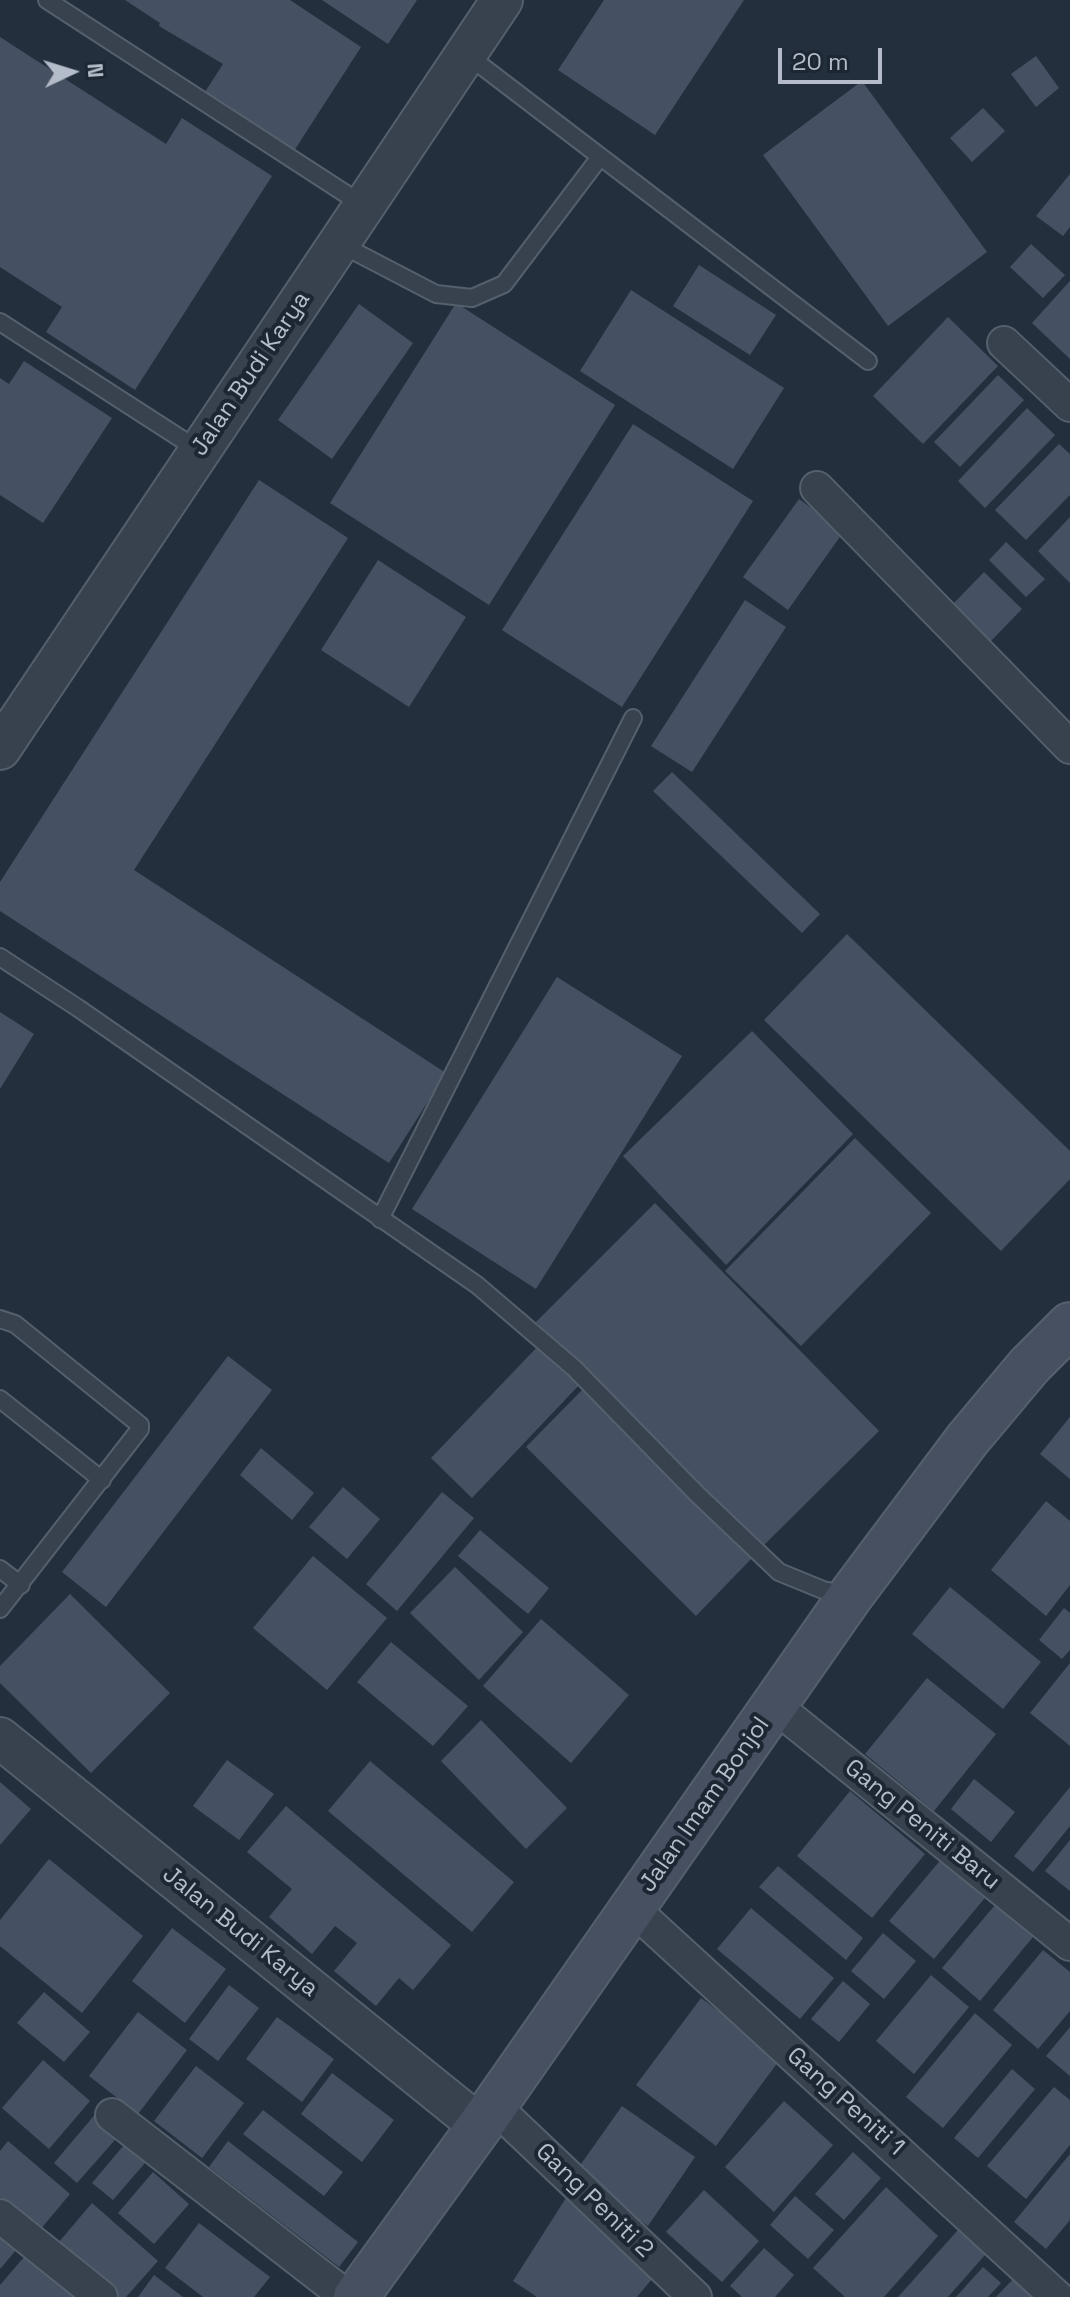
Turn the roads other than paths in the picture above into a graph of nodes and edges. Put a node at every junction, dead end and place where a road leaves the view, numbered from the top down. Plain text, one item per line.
1 (47, 0) edge
2 (502, 0) edge
3 (466, 54) junction
4 (600, 157) junction
5 (364, 205) junction
6 (339, 243) junction
7 (0, 322) edge
8 (1004, 343) dead end
9 (868, 361) dead end
10 (1070, 405) edge
11 (200, 451) junction
12 (817, 488) dead end
13 (633, 718) dead end
14 (1070, 747) edge
15 (0, 749) edge
16 (0, 957) edge
17 (380, 1219) junction
18 (0, 1319) edge
19 (1070, 1325) edge
20 (0, 1399) edge
21 (102, 1480) junction
22 (0, 1569) edge
23 (21, 1585) junction
24 (851, 1595) junction
25 (0, 1609) edge
26 (775, 1706) junction
27 (0, 1738) edge
28 (632, 1908) junction
29 (1070, 1944) edge
30 (112, 2115) dead end
31 (487, 2116) junction
32 (0, 2216) edge
33 (101, 2297) edge
34 (347, 2297) edge
35 (356, 2297) edge
36 (695, 2297) edge
37 (1057, 2297) edge

1 - 5 lane
2 - 3 street, Jalan Budi Karya
3 - 4 lane
3 - 5 street, Jalan Budi Karya
4 - 6 lane
4 - 9 lane
5 - 6 street, Jalan Budi Karya
6 - 11 street, Jalan Budi Karya
7 - 11 lane
8 - 10 street
11 - 15 street, Jalan Budi Karya
12 - 14 street
13 - 17 lane
16 - 17 lane
17 - 24 lane
18 - 21 lane
19 - 24 main road, Jalan Imam Bonjol
20 - 21 lane
21 - 23 lane
22 - 23 lane
23 - 25 lane
24 - 26 main road, Jalan Imam Bonjol
26 - 28 main road, Jalan Imam Bonjol
26 - 29 street, Gang Peniti Baru
27 - 31 street, Jalan Budi Karya
28 - 31 main road, Jalan Imam Bonjol
28 - 37 street, Gang Peniti 1
30 - 34 street
31 - 35 main road, Jalan Imam Bonjol
31 - 36 street, Gang Peniti 2
32 - 33 street

